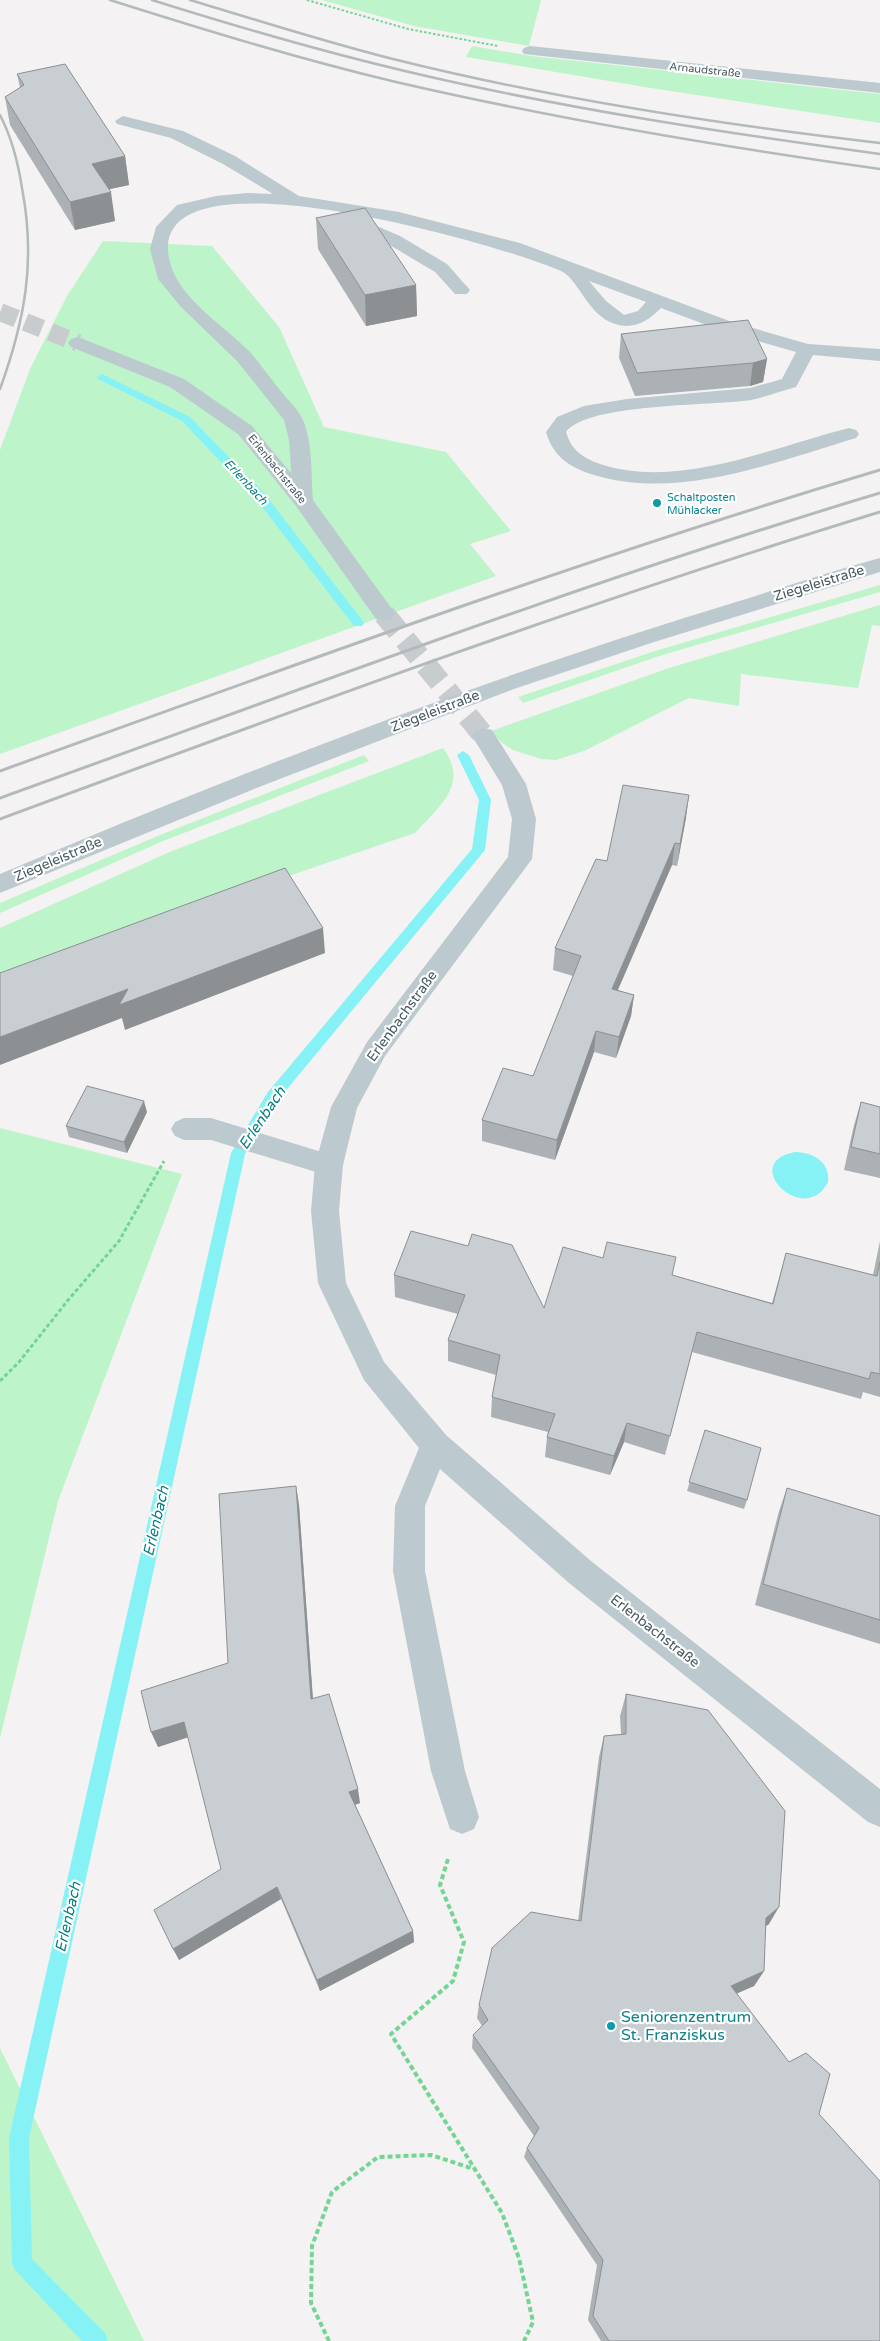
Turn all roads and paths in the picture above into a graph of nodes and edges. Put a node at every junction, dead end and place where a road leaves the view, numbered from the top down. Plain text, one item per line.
1 (307, 0) edge
2 (530, 51) joint
3 (880, 88) edge
4 (123, 121) dead end
5 (294, 200) junction
6 (321, 205) junction
7 (570, 269) junction
8 (461, 290) dead end
9 (657, 301) junction
10 (78, 343) tunnel mouth
11 (807, 350) junction
12 (880, 355) edge
13 (849, 434) dead end
14 (303, 501) junction
15 (880, 565) edge
16 (384, 614) tunnel mouth
17 (484, 736) tunnel mouth
18 (0, 884) edge
19 (184, 1129) joint
20 (329, 1165) junction
21 (0, 1381) edge
22 (436, 1446) junction
23 (880, 1810) edge
24 (462, 1817) joint
25 (474, 2169) junction
26 (329, 2341) edge
27 (524, 2341) edge

1 - 2 path
2 - 3 street, Arnaudstraße
4 - 5 lane
5 - 6 lane
5 - 14 lane
6 - 7 lane
6 - 8 lane
7 - 9 lane
7 - 9 lane
9 - 11 lane
10 - 14 street, Erlenbachstraße
11 - 12 lane
11 - 13 lane
14 - 16 street, Erlenbachstraße
15 - 18 street, Ziegeleistraße
17 - 20 street, Erlenbachstraße
19 - 20 lane
19 - 21 path
20 - 22 street, Erlenbachstraße
22 - 23 street, Erlenbachstraße
22 - 24 street
24 - 25 path
25 - 26 path
25 - 27 path

